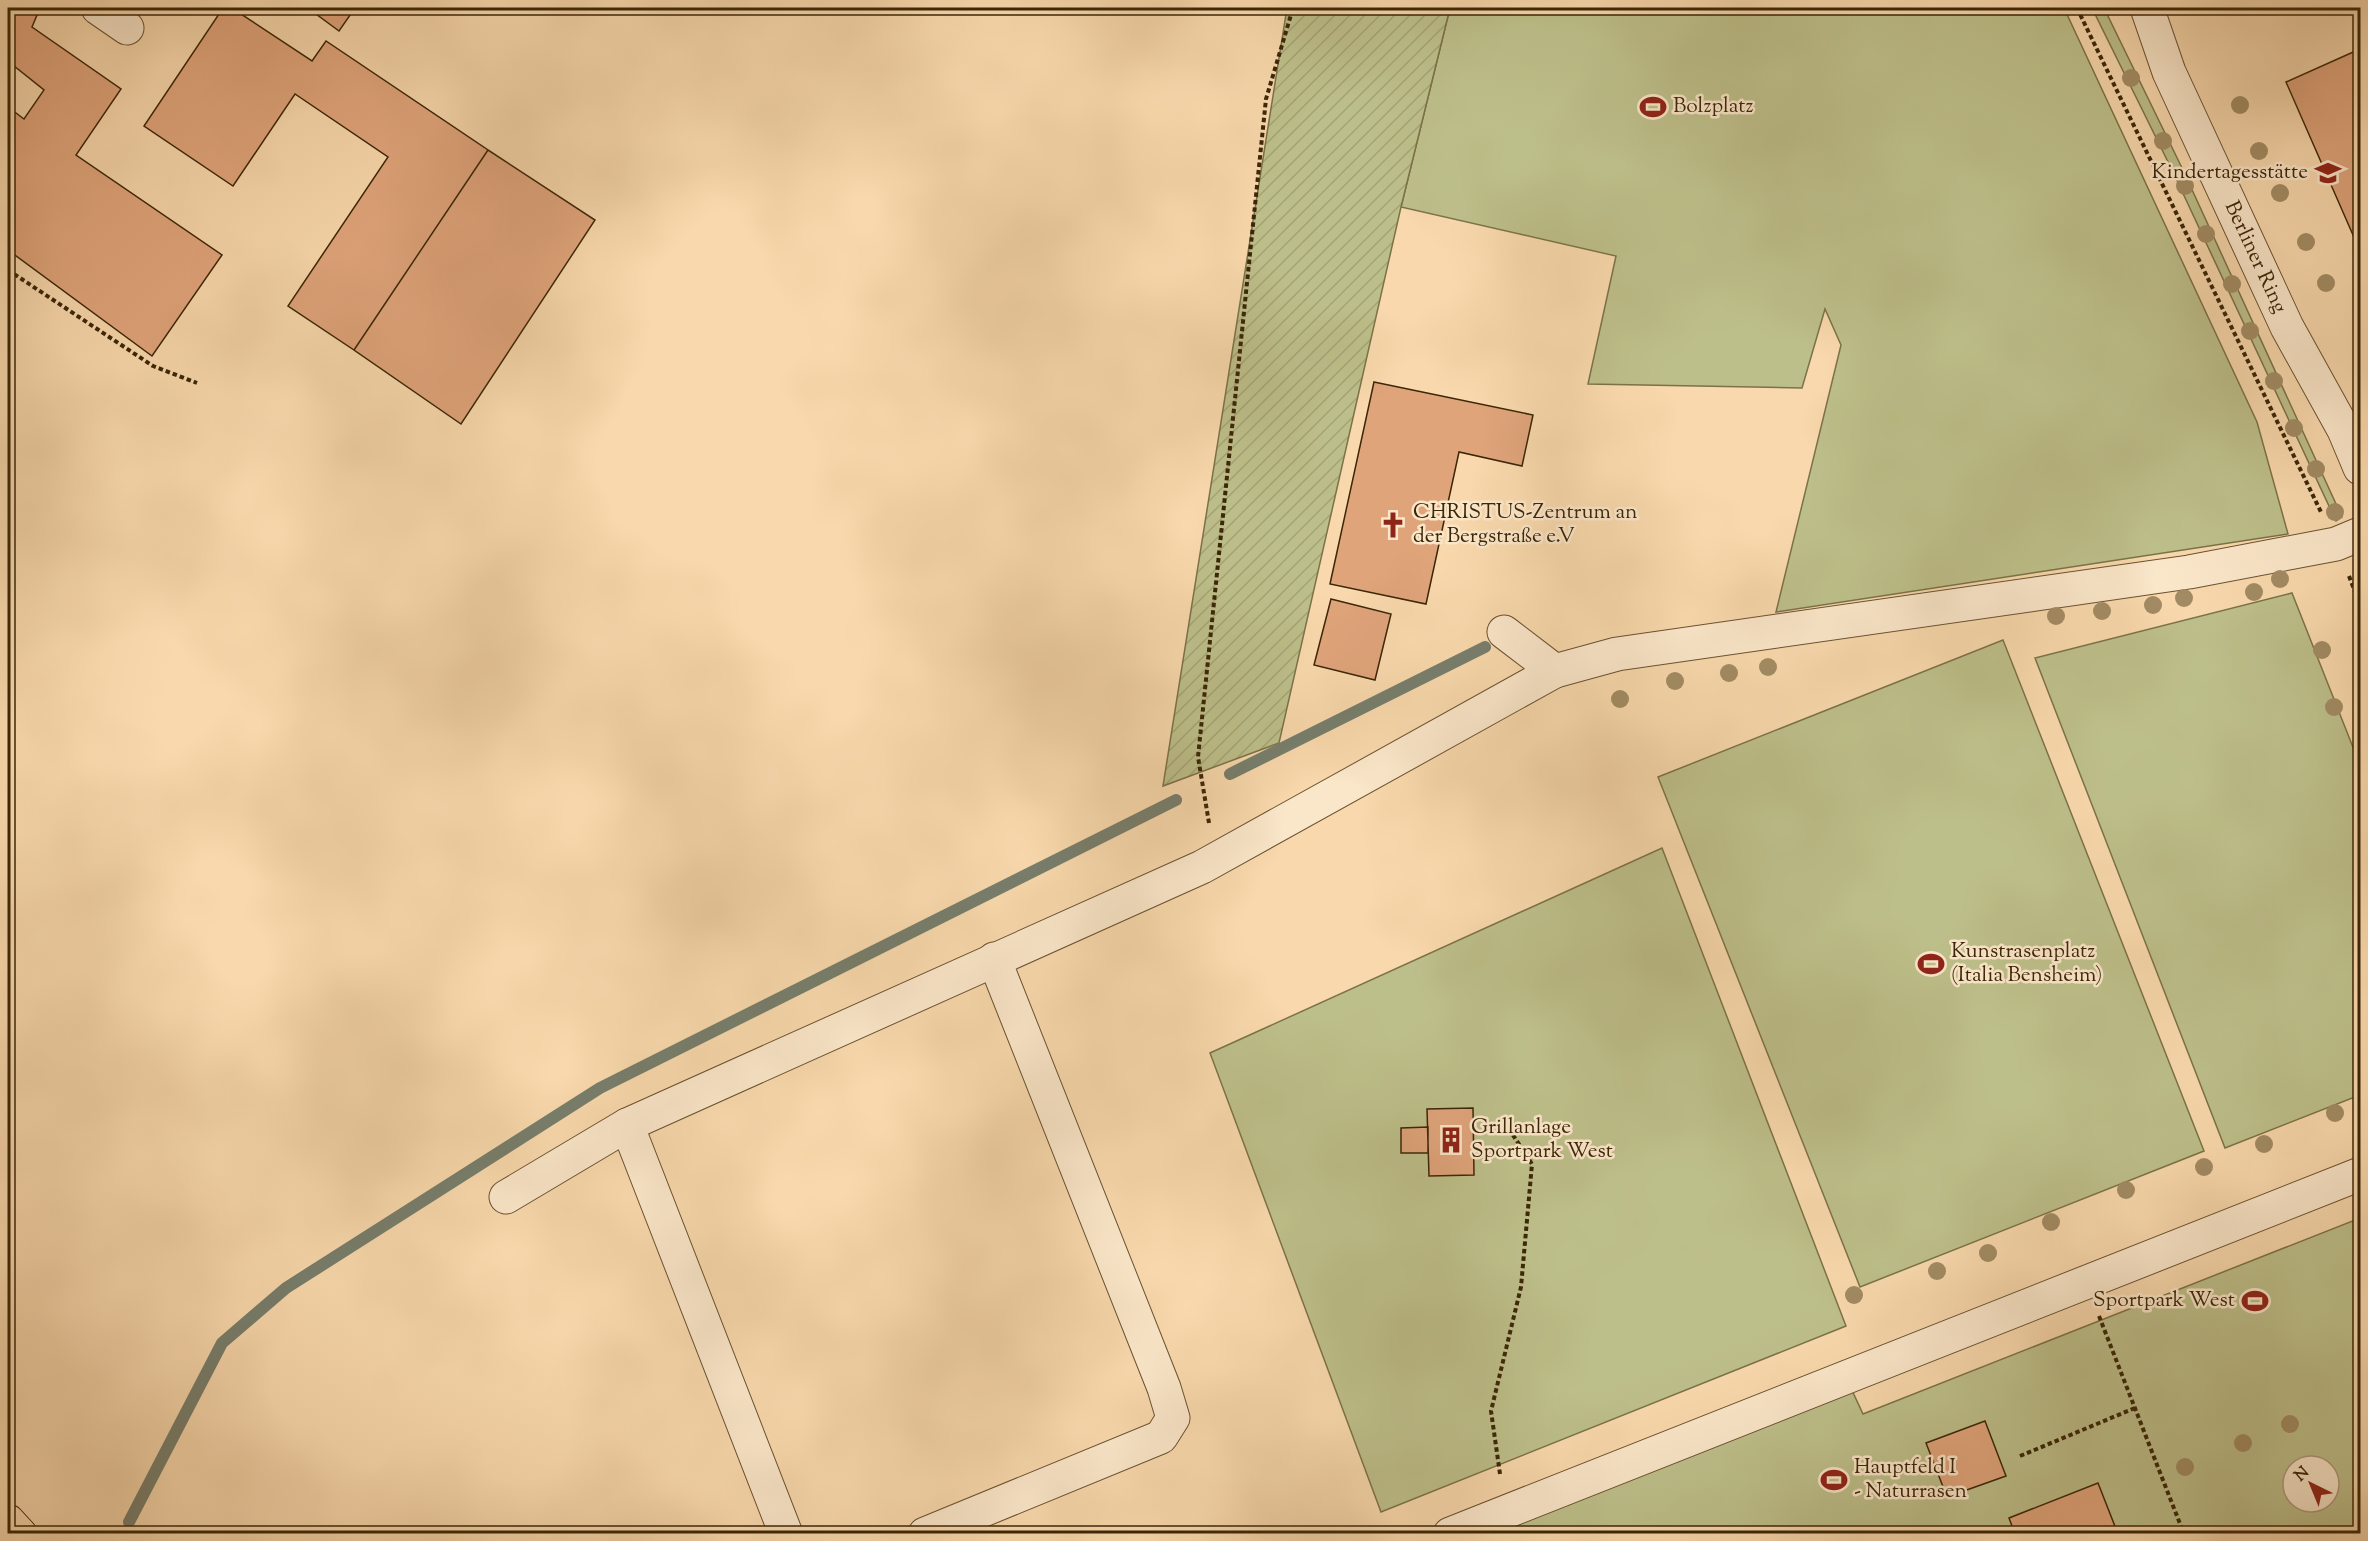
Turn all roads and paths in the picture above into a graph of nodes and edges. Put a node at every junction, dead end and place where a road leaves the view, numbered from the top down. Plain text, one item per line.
1 (98, 8) edge
2 (1293, 8) edge
3 (2076, 8) edge
4 (2147, 8) edge
5 (127, 28) dead end
6 (8, 270) edge
7 (197, 383) dead end
8 (2361, 468) edge
9 (2348, 539) edge
10 (2361, 605) edge
11 (1504, 632) dead end
12 (1556, 671) junction
13 (1215, 860) junction
14 (994, 959) junction
15 (1501, 1117) dead end
16 (627, 1125) junction
17 (2361, 1174) edge
18 (506, 1197) dead end
19 (2086, 1282) junction
20 (2135, 1408) junction
21 (2020, 1456) dead end
22 (1515, 1508) junction
23 (8, 1521) edge
24 (20, 1533) edge
25 (786, 1533) edge
26 (925, 1533) edge
27 (1450, 1533) edge
28 (2184, 1533) edge

1 - 5 street
2 - 13 path
3 - 9 path
4 - 8 street, Berliner Ring
6 - 7 path
9 - 10 path
9 - 12 street
11 - 12 street
12 - 13 street
13 - 14 street
14 - 16 street
14 - 26 street
15 - 22 path
16 - 18 street
16 - 25 street
17 - 19 street
19 - 20 path
19 - 22 street
20 - 21 path
20 - 28 path
22 - 27 street
23 - 24 highway

